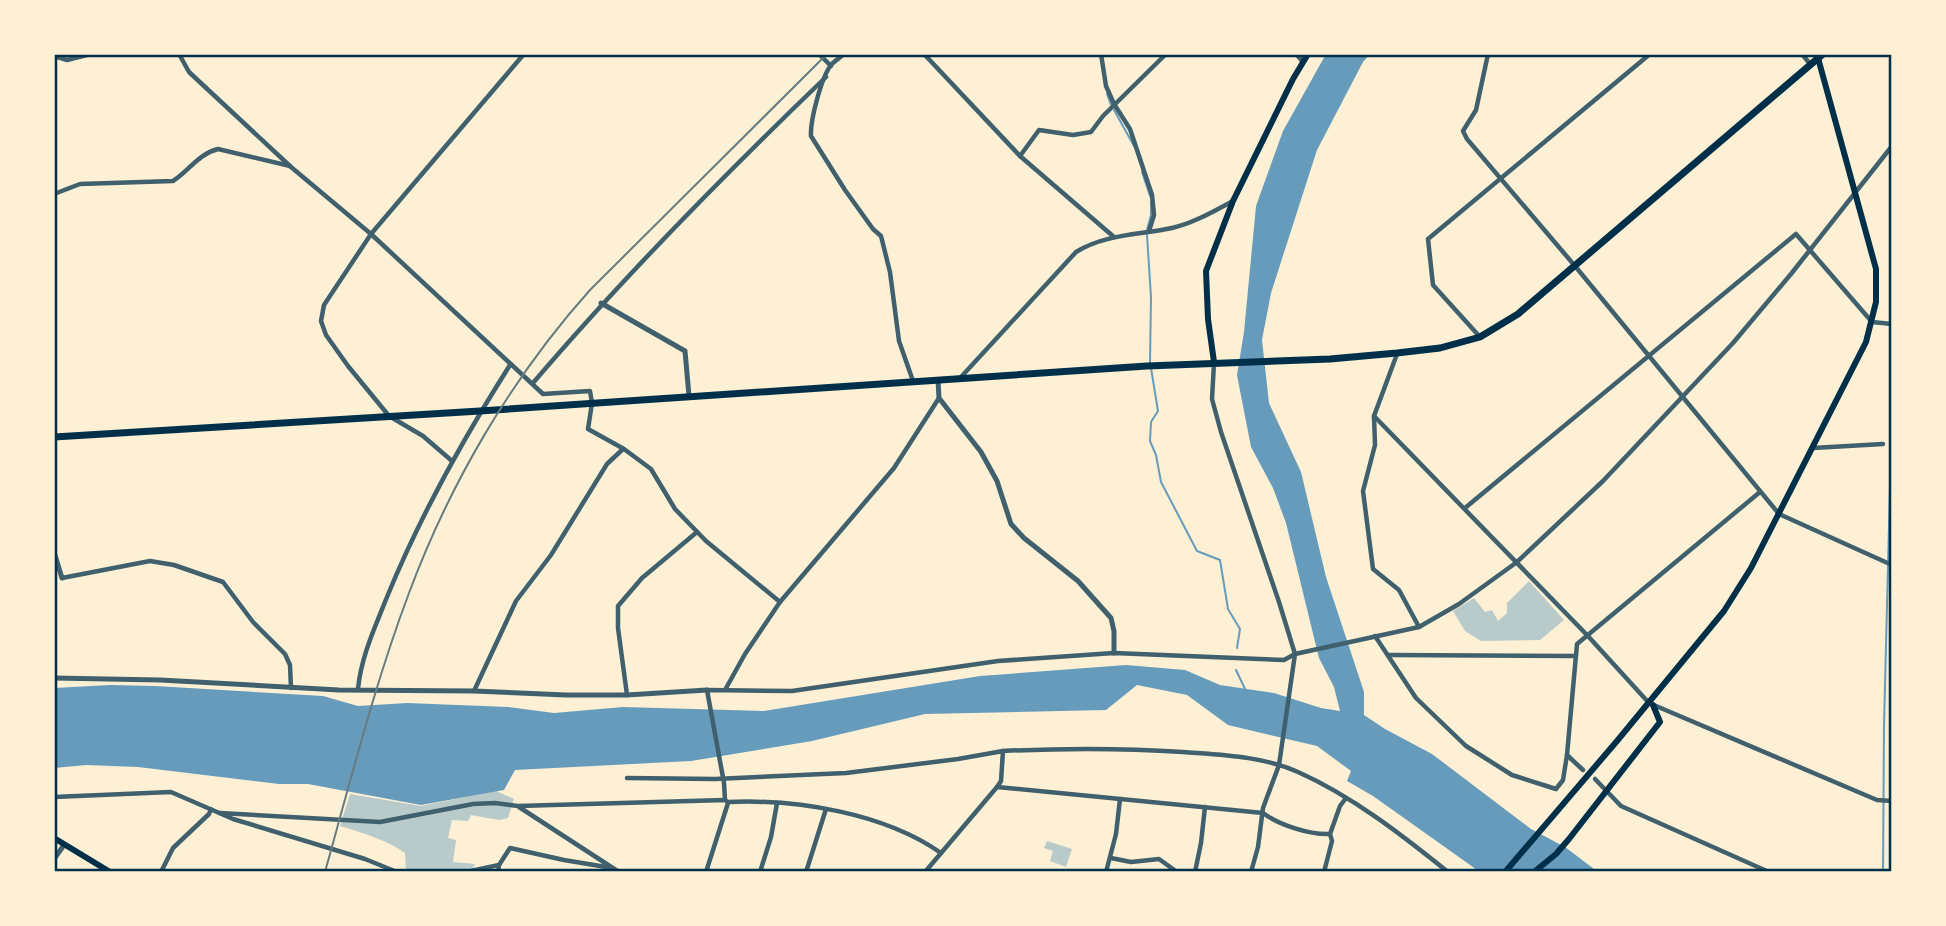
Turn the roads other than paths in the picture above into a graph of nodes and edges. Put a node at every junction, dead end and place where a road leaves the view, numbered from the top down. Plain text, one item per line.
1 (92, 54) edge
2 (179, 54) edge
3 (524, 54) edge
4 (819, 54) edge
5 (844, 54) edge
6 (923, 54) edge
7 (1101, 54) edge
8 (1166, 54) edge
9 (1296, 54) edge
10 (1308, 54) edge
11 (1488, 54) edge
12 (1650, 54) edge
13 (1802, 54) edge
14 (54, 56) edge
15 (1821, 56) edge
16 (1303, 62) junction
17 (1811, 65) junction
18 (831, 66) junction
19 (826, 77) junction
20 (1114, 104) junction
21 (1892, 146) edge
22 (1020, 156) junction
23 (290, 167) junction
24 (1502, 178) junction
25 (1856, 191) junction
26 (54, 194) edge
27 (1233, 201) junction
28 (1149, 231) junction
29 (371, 234) junction
30 (1114, 237) junction
31 (1810, 250) junction
32 (1575, 266) junction
33 (601, 303) junction
34 (1872, 322) junction
35 (1892, 324) edge
36 (1480, 337) junction
37 (1397, 353) junction
38 (1648, 354) junction
39 (1214, 362) junction
40 (510, 365) junction
41 (961, 378) junction
42 (937, 380) junction
43 (914, 382) junction
44 (533, 383) junction
45 (689, 396) junction
46 (939, 398) junction
47 (1684, 398) junction
48 (592, 403) junction
49 (480, 411) junction
50 (389, 416) junction
51 (1374, 416) junction
52 (54, 437) edge
53 (1883, 444) dead end
54 (1812, 448) junction
55 (624, 449) junction
56 (452, 461) junction
57 (1760, 492) junction
58 (1465, 508) junction
59 (1779, 514) junction
60 (697, 532) junction
61 (54, 552) edge
62 (1517, 562) junction
63 (1891, 564) edge
64 (62, 578) joint
65 (780, 602) junction
66 (1419, 627) junction
67 (1587, 635) junction
68 (1373, 636) junction
69 (1114, 653) junction
70 (1295, 653) junction
71 (1388, 655) junction
72 (1576, 656) junction
73 (54, 678) edge
74 (291, 688) junction
75 (358, 689) junction
76 (474, 691) junction
77 (724, 691) junction
78 (708, 693) junction
79 (627, 695) junction
80 (1651, 704) junction
81 (1003, 751) junction
82 (1567, 755) junction
83 (1279, 762) junction
84 (1583, 770) dead end
85 (626, 778) dead end
86 (1595, 779) dead end
87 (998, 787) junction
88 (1606, 792) junction
89 (54, 797) edge
90 (1346, 798) junction
91 (1120, 799) junction
92 (727, 801) junction
93 (1890, 801) edge
94 (777, 803) junction
95 (518, 806) junction
96 (1205, 807) junction
97 (211, 809) junction
98 (826, 809) junction
99 (220, 813) junction
100 (1263, 813) junction
101 (1330, 834) junction
102 (54, 838) edge
103 (64, 845) junction
104 (941, 853) junction
105 (1111, 858) junction
106 (54, 859) edge
107 (499, 865) junction
108 (612, 867) junction
109 (1536, 870) edge
110 (110, 872) edge
111 (161, 872) edge
112 (397, 872) edge
113 (466, 872) edge
114 (498, 872) edge
115 (619, 872) edge
116 (706, 872) edge
117 (760, 872) edge
118 (806, 872) edge
119 (925, 872) edge
120 (1106, 872) edge
121 (1177, 872) edge
122 (1195, 872) edge
123 (1251, 872) edge
124 (1324, 872) edge
125 (1448, 872) edge
126 (1505, 872) edge
127 (1769, 872) edge

1 - 14 street
2 - 23 street
3 - 29 street
4 - 18 street
5 - 18 street
6 - 22 street
7 - 20 street
8 - 20 street
9 - 16 street
10 - 16 main road
11 - 24 street
12 - 24 street
13 - 17 street
15 - 17 highway
15 - 25 main road
16 - 27 main road
17 - 32 highway
18 - 19 street
19 - 33 street
19 - 43 street
20 - 22 street
20 - 28 street
21 - 25 street
22 - 30 street
23 - 26 street
23 - 29 street
24 - 32 street
24 - 36 street
25 - 31 street
25 - 34 main road
27 - 28 street
27 - 39 main road
28 - 30 street
29 - 40 street
29 - 50 street
30 - 41 street
31 - 34 street
31 - 38 street
31 - 47 street
32 - 36 highway
32 - 38 street
33 - 44 street
33 - 45 street
34 - 35 street
34 - 54 main road
36 - 37 highway
37 - 39 highway
37 - 51 street
38 - 47 street
38 - 58 street
39 - 41 highway
39 - 70 street
40 - 44 street
40 - 49 street
41 - 42 highway
42 - 43 highway
42 - 46 street
43 - 45 highway
44 - 48 street
45 - 48 highway
46 - 65 street
46 - 69 street
47 - 57 street
47 - 62 street
48 - 49 highway
48 - 55 street
49 - 50 highway
49 - 56 street
50 - 52 highway
50 - 56 street
51 - 58 street
51 - 66 street
53 - 54 street
54 - 59 main road
55 - 60 street
55 - 76 street
56 - 75 street
57 - 59 street
57 - 67 street
58 - 62 street
59 - 63 street
59 - 80 main road
60 - 65 street
60 - 79 street
61 - 64 street
62 - 66 street
62 - 67 street
64 - 74 street
65 - 77 street
66 - 68 street
67 - 72 street
67 - 80 street
68 - 70 street
68 - 71 street
69 - 70 street
69 - 77 street
70 - 83 street
71 - 72 street
71 - 82 street
72 - 82 street
73 - 74 street
74 - 75 street
75 - 76 street
76 - 79 street
77 - 78 street
78 - 79 street
78 - 92 street
80 - 88 main road
80 - 93 street
80 - 126 main road
81 - 83 street
81 - 85 street
81 - 87 street
82 - 84 street
83 - 90 street
83 - 100 street
86 - 88 street
87 - 91 street
87 - 104 street
88 - 109 main road
88 - 127 street
89 - 97 street
90 - 101 street
90 - 125 street
91 - 96 street
91 - 105 street
92 - 94 street
92 - 95 street
92 - 116 street
94 - 98 street
94 - 117 street
95 - 99 street
95 - 108 street
96 - 100 street
96 - 122 street
97 - 99 street
97 - 111 street
98 - 104 street
98 - 118 street
99 - 112 street
100 - 101 street
100 - 123 street
101 - 124 street
102 - 103 main road
103 - 106 street
103 - 110 main road
104 - 119 street
105 - 120 street
105 - 121 street
107 - 108 street
107 - 113 street
107 - 114 street
108 - 115 street

